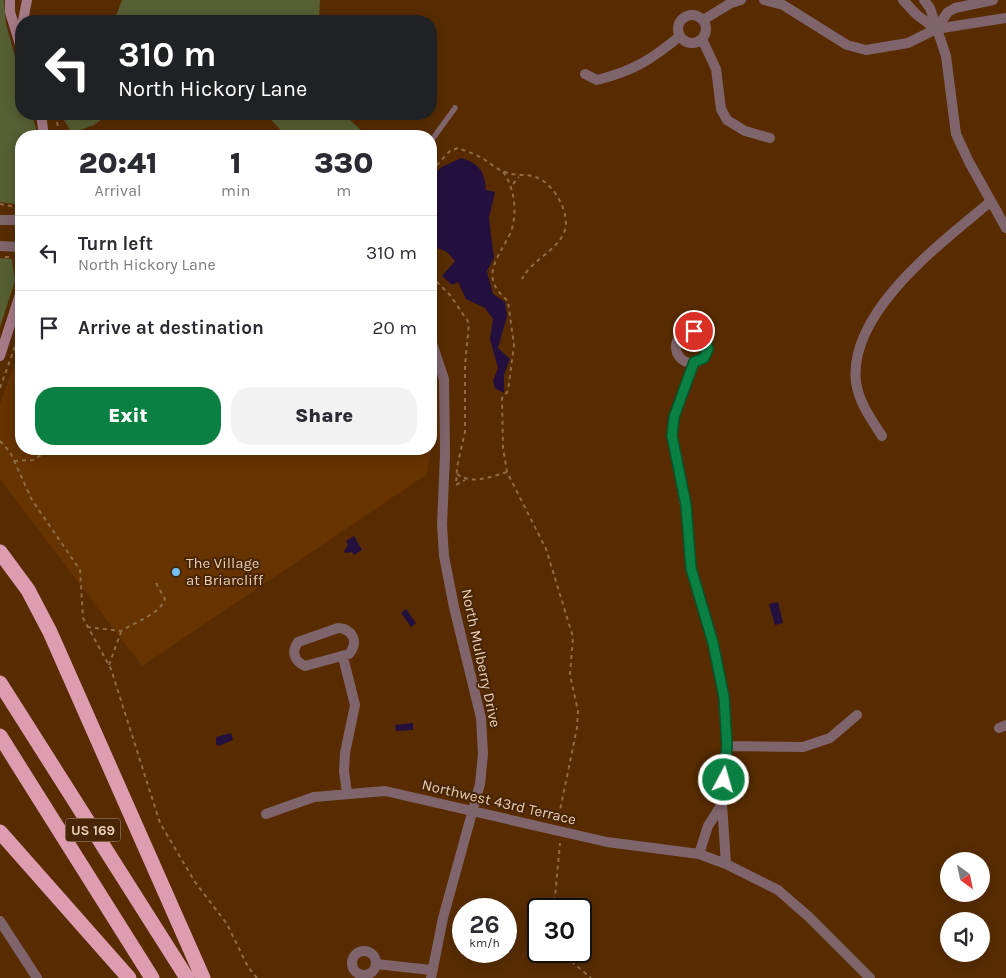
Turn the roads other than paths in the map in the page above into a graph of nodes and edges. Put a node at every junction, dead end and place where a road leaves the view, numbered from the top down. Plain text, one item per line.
1 (10, 0) edge
2 (28, 0) edge
3 (741, 0) edge
4 (764, 0) edge
5 (903, 0) edge
6 (924, 0) edge
7 (993, 0) edge
8 (24, 15) edge
9 (1006, 18) edge
10 (703, 20) junction
11 (15, 26) edge
12 (936, 29) junction
13 (680, 36) junction
14 (702, 39) junction
15 (585, 74) dead end
16 (455, 108) dead end
17 (437, 133) edge
18 (770, 138) dead end
19 (990, 202) junction
20 (0, 220) edge
21 (15, 220) edge
22 (1006, 228) edge
23 (0, 246) edge
24 (15, 247) edge
25 (15, 310) edge
26 (0, 356) edge
27 (437, 358) edge
28 (694, 362) dead end
29 (882, 436) dead end
30 (0, 552) edge
31 (343, 657) junction
32 (0, 682) edge
33 (857, 715) dead end
34 (0, 736) edge
35 (727, 746) junction
36 (347, 793) junction
37 (722, 804) junction
38 (472, 812) junction
39 (266, 814) dead end
40 (0, 832) edge
41 (699, 854) junction
42 (726, 864) junction
43 (2, 928) edge
44 (376, 964) dead end
45 (431, 974) edge
46 (36, 978) edge
47 (129, 978) edge
48 (152, 978) edge
49 (187, 978) edge
50 (203, 978) edge
51 (870, 978) edge

1 - 11 main road
2 - 8 main road
3 - 10 street
4 - 12 street
5 - 12 street
6 - 12 street
7 - 12 street
9 - 12 street
10 - 13 street
10 - 14 street
12 - 19 street
13 - 14 street
13 - 15 street
14 - 18 street
16 - 17 lane
19 - 22 street
19 - 29 street
20 - 21 street
23 - 24 street
25 - 26 main road
27 - 38 street, North Mulberry Drive
28 - 35 street
30 - 50 highway
31 - 31 street
31 - 36 street
32 - 49 highway, US 169
33 - 35 street
34 - 48 highway, US 169
35 - 37 street
36 - 38 street, Northwest 43rd Terrace
36 - 39 street, Northwest 43rd Terrace
37 - 41 street
37 - 42 street
38 - 41 street, Northwest 43rd Terrace
38 - 45 street, North Mulberry Drive
40 - 47 highway
41 - 42 street, Northwest 43rd Terrace
42 - 51 street, Northwest 43rd Terrace
43 - 46 street
44 - 45 street

